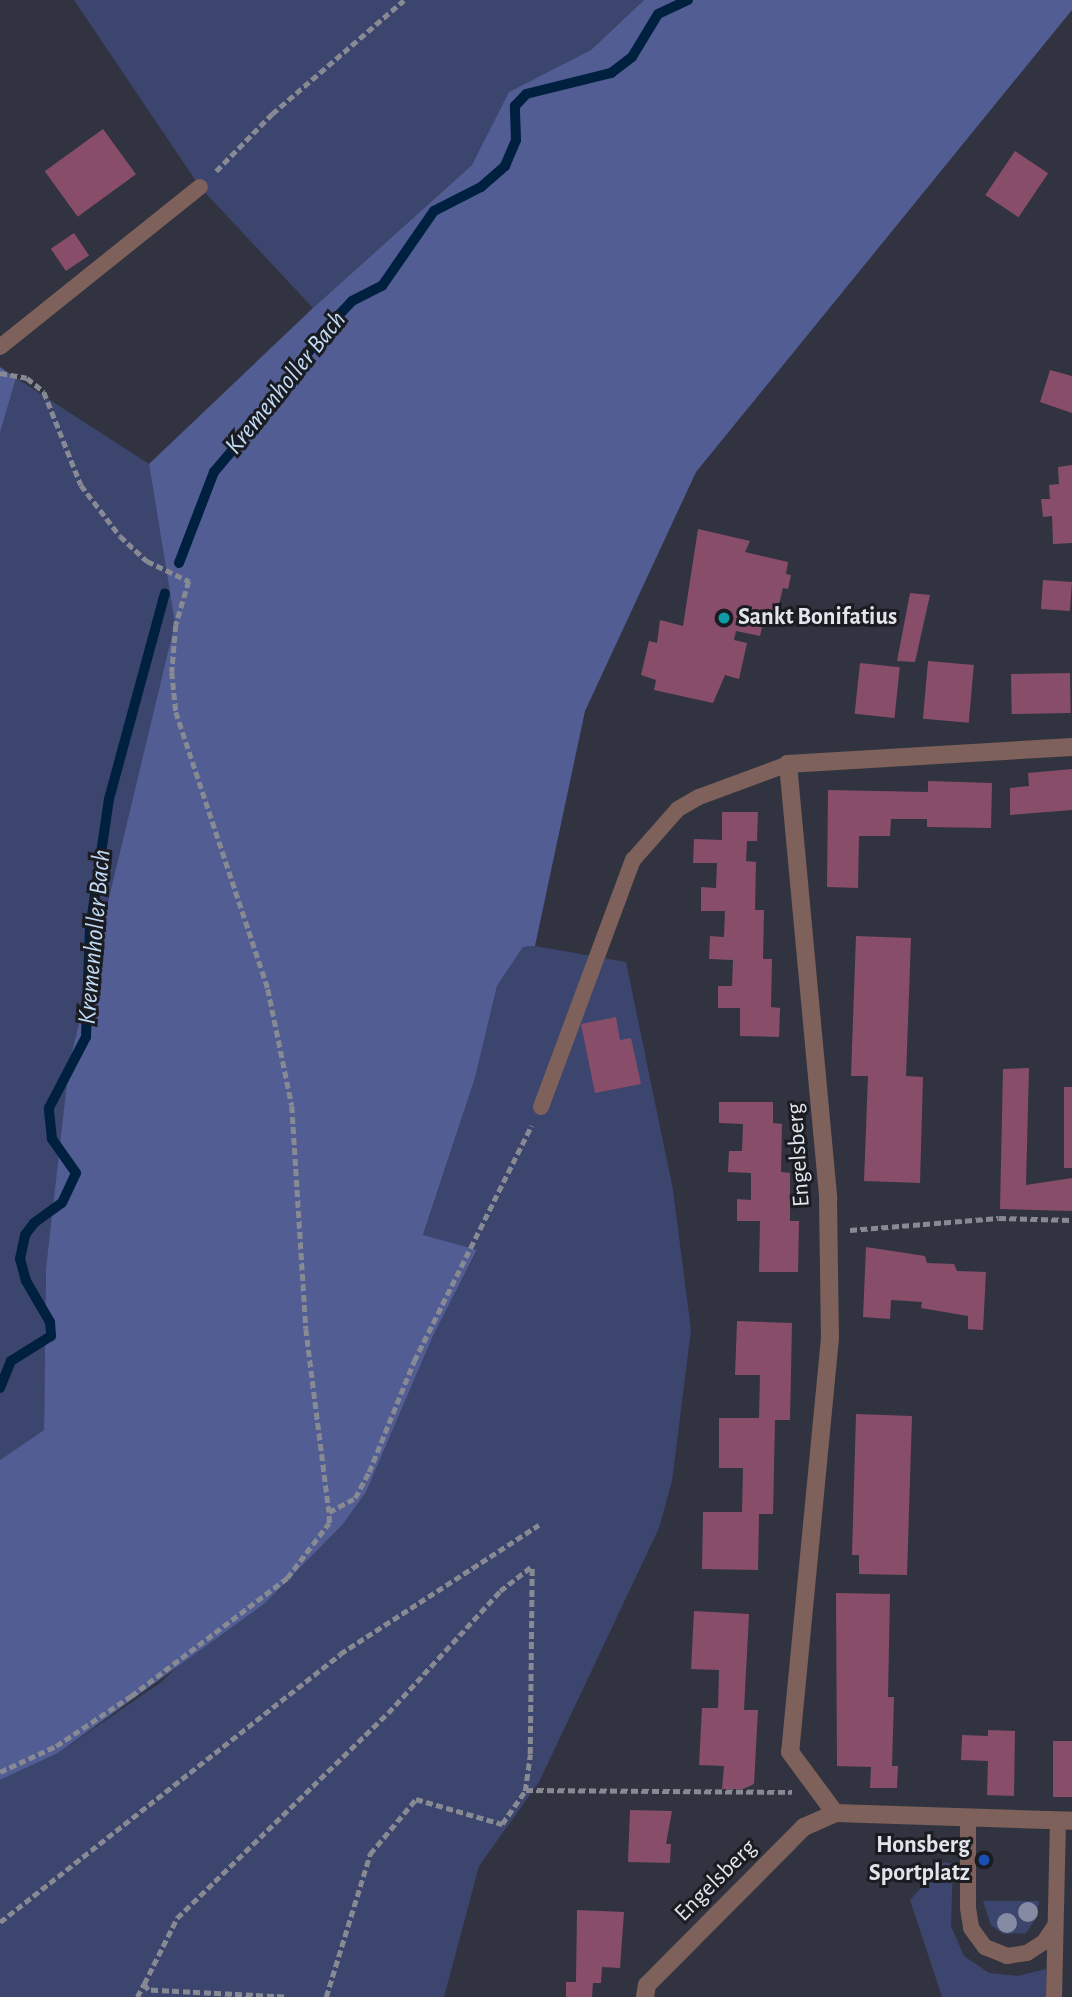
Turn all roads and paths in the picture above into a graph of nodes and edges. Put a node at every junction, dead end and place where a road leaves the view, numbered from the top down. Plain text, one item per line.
1 (404, 0) edge
2 (200, 187) joint
3 (0, 347) edge
4 (0, 373) edge
5 (1072, 747) edge
6 (788, 764) junction
7 (541, 1107) joint
8 (1072, 1220) edge
9 (829, 1230) junction
10 (329, 1512) junction
11 (539, 1525) dead end
12 (0, 1772) edge
13 (812, 1780) junction
14 (525, 1791) junction
15 (835, 1813) junction
16 (968, 1818) junction
17 (1065, 1821) edge
18 (0, 1922) edge
19 (1054, 1927) junction
20 (144, 1984) junction
21 (137, 1997) edge
22 (284, 1997) edge
23 (326, 1997) edge
24 (645, 1997) edge
25 (1054, 1997) edge

1 - 2 path
2 - 3 lane
4 - 10 path
5 - 6 street
6 - 7 lane
6 - 9 street, Engelsberg
7 - 10 path
8 - 9 path
9 - 13 street, Engelsberg
10 - 12 path
11 - 18 path
13 - 14 path
13 - 15 street, Engelsberg
14 - 20 path
14 - 23 path
15 - 16 street, Engelsberg
15 - 24 street, Engelsberg
16 - 17 street, Engelsberg
16 - 19 lane
17 - 19 lane
19 - 25 lane
20 - 21 path
20 - 22 path

